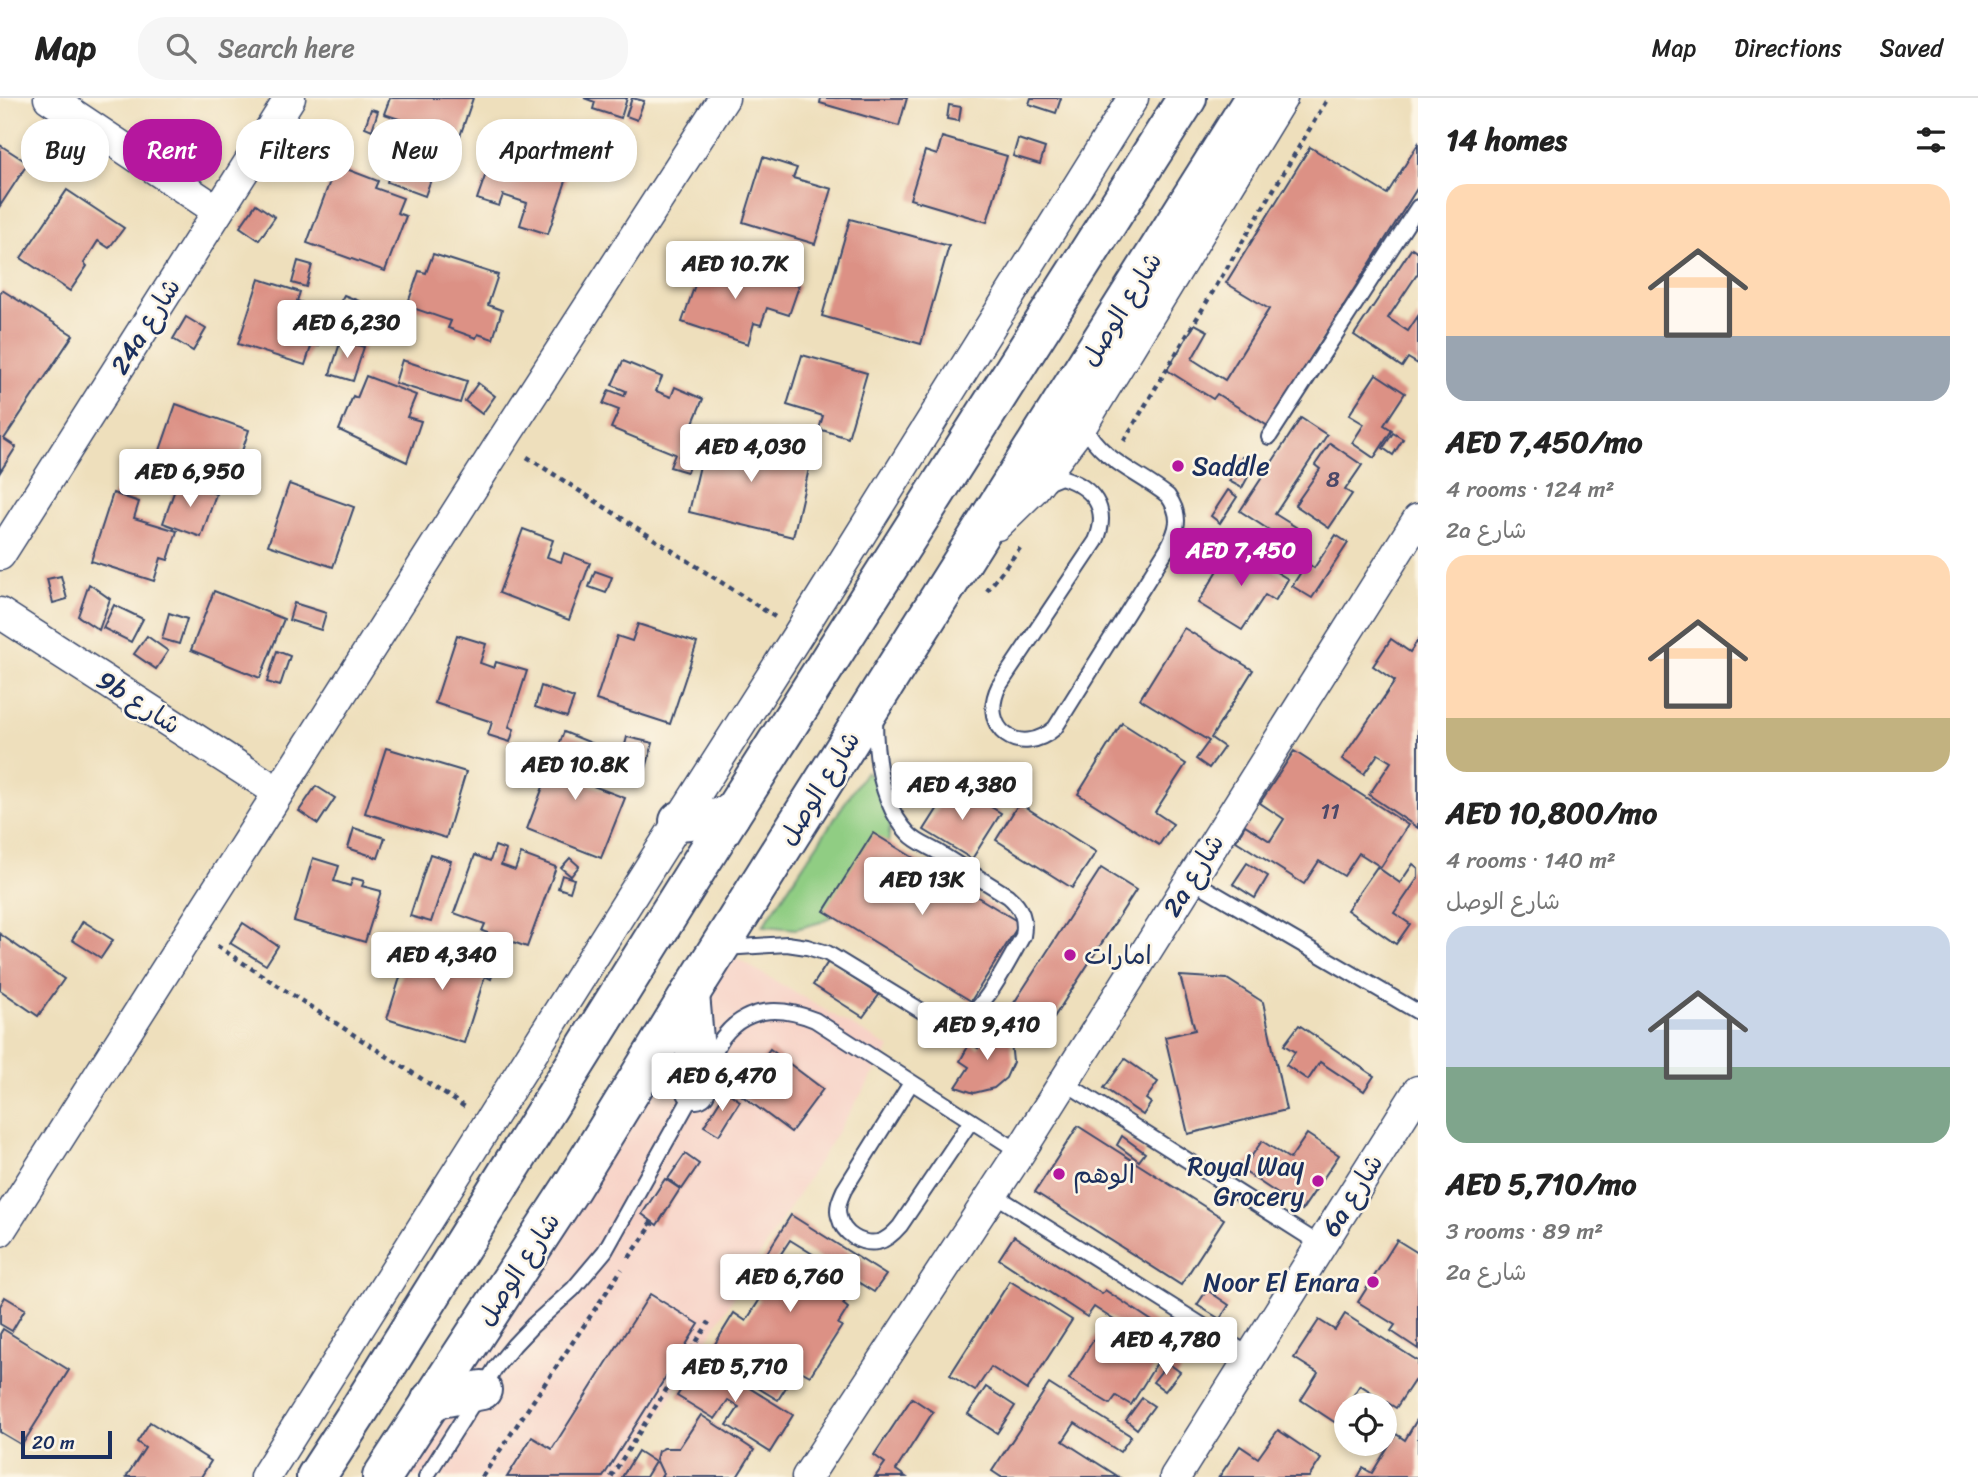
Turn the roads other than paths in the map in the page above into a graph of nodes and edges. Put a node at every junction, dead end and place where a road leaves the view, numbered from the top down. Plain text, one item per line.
1 (49, 98) edge
2 (290, 98) edge
3 (723, 98) edge
4 (1133, 98) edge
5 (1187, 98) edge
6 (1254, 98) edge
7 (1282, 98) edge
8 (1418, 207) edge
9 (218, 211) junction
10 (1083, 424) junction
11 (1269, 437) dead end
12 (1033, 490) junction
13 (1418, 519) edge
14 (969, 552) junction
15 (0, 555) edge
16 (0, 612) edge
17 (874, 699) junction
18 (278, 792) junction
19 (730, 816) junction
20 (679, 821) junction
21 (1191, 879) junction
22 (719, 948) junction
23 (690, 994) junction
24 (1418, 1012) edge
25 (1064, 1082) junction
26 (911, 1083) junction
27 (696, 1089) junction
28 (1417, 1097) edge
29 (971, 1121) junction
30 (1020, 1152) junction
31 (992, 1193) junction
32 (0, 1231) edge
33 (1321, 1245) junction
34 (1251, 1356) junction
35 (482, 1390) junction
36 (431, 1400) junction
37 (355, 1418) junction
38 (265, 1477) edge
39 (316, 1477) edge
40 (340, 1477) edge
41 (382, 1477) edge
42 (426, 1477) edge
43 (807, 1477) edge
44 (1175, 1477) edge

1 - 9 street
2 - 9 street, 24a شارع
3 - 18 street
4 - 20 street
5 - 19 main road
6 - 14 main road, شارع الوصل
7 - 10 street
8 - 11 lane
9 - 15 street, 24a شارع
10 - 12 street
10 - 12 lane
12 - 14 street
13 - 21 street, 2a شارع
14 - 17 main road, شارع الوصل
16 - 18 street, 9b شارع
17 - 22 main road, شارع الوصل
17 - 22 lane
18 - 32 street
19 - 20 main road
19 - 37 main road
20 - 38 street
21 - 24 lane
21 - 25 street, 2a شارع
22 - 23 main road, شارع الوصل
23 - 27 main road
23 - 36 main road, شارع الوصل
25 - 30 street, 2a شارع
25 - 33 lane
26 - 27 lane
26 - 29 lane
26 - 29 lane
27 - 35 lane
28 - 33 street, 6a شارع
29 - 30 lane
30 - 31 street, 2a شارع
31 - 34 lane
31 - 43 street, 2a شارع
33 - 34 street, 6a شارع
34 - 44 street, 6a شارع
35 - 36 main road
35 - 42 lane
36 - 41 main road, شارع الوصل
37 - 39 main road
37 - 40 main road

